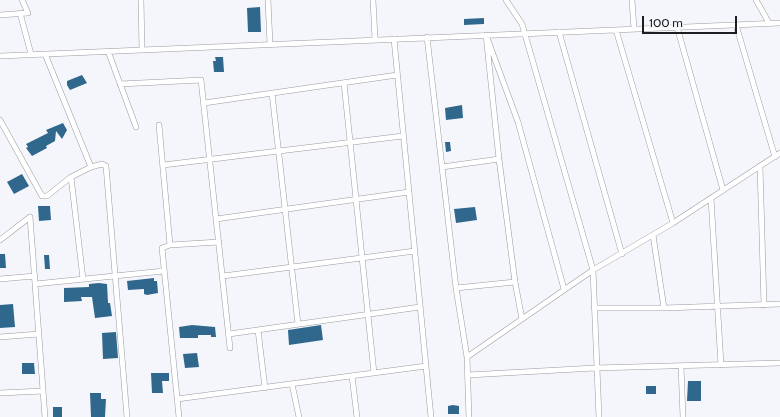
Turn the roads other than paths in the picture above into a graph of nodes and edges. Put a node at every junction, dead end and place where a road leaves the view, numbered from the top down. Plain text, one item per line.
1 (22, 0) edge
2 (141, 0) edge
3 (268, 0) edge
4 (373, 0) edge
5 (506, 0) edge
6 (632, 0) edge
7 (756, 0) edge
8 (20, 14) junction
9 (0, 15) edge
10 (780, 23) edge
11 (770, 24) junction
12 (736, 25) junction
13 (677, 27) junction
14 (634, 29) junction
15 (616, 30) junction
16 (559, 32) junction
17 (524, 33) junction
18 (486, 35) junction
19 (426, 37) junction
20 (375, 39) junction
21 (394, 39) junction
22 (270, 44) junction
23 (142, 50) junction
24 (108, 51) junction
25 (31, 54) junction
26 (45, 54) junction
27 (0, 56) edge
28 (397, 75) junction
29 (344, 83) junction
30 (120, 84) junction
31 (272, 93) junction
32 (204, 103) junction
33 (0, 120) edge
34 (159, 125) dead end
35 (136, 127) dead end
36 (403, 136) junction
37 (350, 142) junction
38 (279, 151) junction
39 (780, 153) edge
40 (775, 157) junction
41 (210, 159) junction
42 (499, 159) junction
43 (163, 165) junction
44 (760, 166) junction
45 (91, 167) junction
46 (442, 167) junction
47 (71, 177) junction
48 (723, 190) junction
49 (409, 192) junction
50 (711, 198) junction
51 (356, 199) junction
52 (286, 209) junction
53 (216, 219) junction
54 (673, 223) junction
55 (653, 234) junction
56 (0, 240) edge
57 (219, 242) junction
58 (170, 245) junction
59 (415, 251) junction
60 (622, 254) junction
61 (362, 258) junction
62 (292, 267) junction
63 (593, 270) junction
64 (164, 271) junction
65 (35, 276) junction
66 (115, 276) junction
67 (222, 276) junction
68 (0, 279) edge
69 (83, 279) junction
70 (515, 282) junction
71 (36, 284) junction
72 (456, 288) junction
73 (564, 289) junction
74 (780, 304) edge
75 (764, 305) junction
76 (719, 306) junction
77 (420, 307) junction
78 (594, 308) junction
79 (664, 308) junction
80 (368, 314) junction
81 (522, 319) junction
82 (298, 324) junction
83 (258, 330) junction
84 (39, 334) junction
85 (229, 334) junction
86 (0, 337) edge
87 (230, 348) dead end
88 (467, 357) junction
89 (780, 363) edge
90 (721, 364) junction
91 (426, 366) junction
92 (681, 366) junction
93 (595, 368) junction
94 (374, 373) junction
95 (468, 375) junction
96 (352, 376) junction
97 (292, 384) junction
98 (265, 388) junction
99 (43, 391) junction
100 (0, 393) edge
101 (177, 400) junction
102 (45, 417) edge
103 (127, 417) edge
104 (179, 417) edge
105 (299, 417) edge
106 (357, 417) edge
107 (431, 417) edge
108 (469, 417) edge
109 (599, 417) edge
110 (683, 417) edge

1 - 8 street
2 - 23 street
3 - 22 street
4 - 20 street
5 - 17 street
6 - 14 street
7 - 11 street
8 - 9 street
8 - 25 street
10 - 11 street
11 - 12 street
12 - 13 street
12 - 40 street
13 - 14 street
13 - 48 street
14 - 15 street
15 - 16 street
15 - 54 street
16 - 17 street
16 - 60 street
17 - 18 street
17 - 63 street
18 - 19 street
18 - 42 street
18 - 73 street
19 - 21 street
19 - 46 street
20 - 21 street
20 - 22 street
21 - 28 street
22 - 23 street
23 - 24 street
24 - 26 street
24 - 30 street
25 - 26 street
25 - 27 street
26 - 45 street
28 - 29 street
28 - 36 street
29 - 31 street
29 - 37 street
30 - 32 street
30 - 35 street
31 - 32 street
31 - 38 street
32 - 41 street
33 - 47 street
34 - 43 street
36 - 37 street
36 - 49 street
37 - 38 street
37 - 51 street
38 - 41 street
38 - 52 street
39 - 40 street
40 - 44 street
41 - 43 street
41 - 53 street
42 - 46 street
42 - 70 street
43 - 58 street
44 - 48 street
44 - 75 street
45 - 47 street
45 - 66 street
46 - 72 street
47 - 69 street
48 - 50 street
49 - 51 street
49 - 59 street
50 - 54 street
50 - 76 street
51 - 52 street
51 - 61 street
52 - 53 street
52 - 62 street
53 - 57 street
54 - 55 street
55 - 60 street
55 - 79 street
56 - 65 street
57 - 58 street
57 - 67 street
58 - 64 street
59 - 61 street
59 - 77 street
60 - 63 street
61 - 62 street
61 - 80 street
62 - 67 street
62 - 82 street
63 - 73 street
63 - 78 street
64 - 66 street
64 - 101 street
65 - 68 street
65 - 71 street
66 - 69 street
66 - 103 street
67 - 85 street
69 - 71 street
70 - 72 street
70 - 81 street
71 - 84 street
72 - 88 street
73 - 81 street
74 - 75 street
75 - 76 street
76 - 79 street
76 - 90 street
77 - 80 street
77 - 91 street
78 - 79 street
78 - 93 street
80 - 82 street
80 - 94 street
81 - 88 street
82 - 83 street
83 - 85 street
83 - 98 street
84 - 86 street
84 - 99 street
85 - 87 street
88 - 95 street
89 - 90 street
90 - 92 street
91 - 94 street
91 - 107 street
92 - 93 street
92 - 110 street
93 - 95 street
93 - 109 street
94 - 96 street
95 - 108 street
96 - 97 street
96 - 106 street
97 - 98 street
97 - 105 street
98 - 101 street
99 - 100 street
99 - 102 street
101 - 104 street

